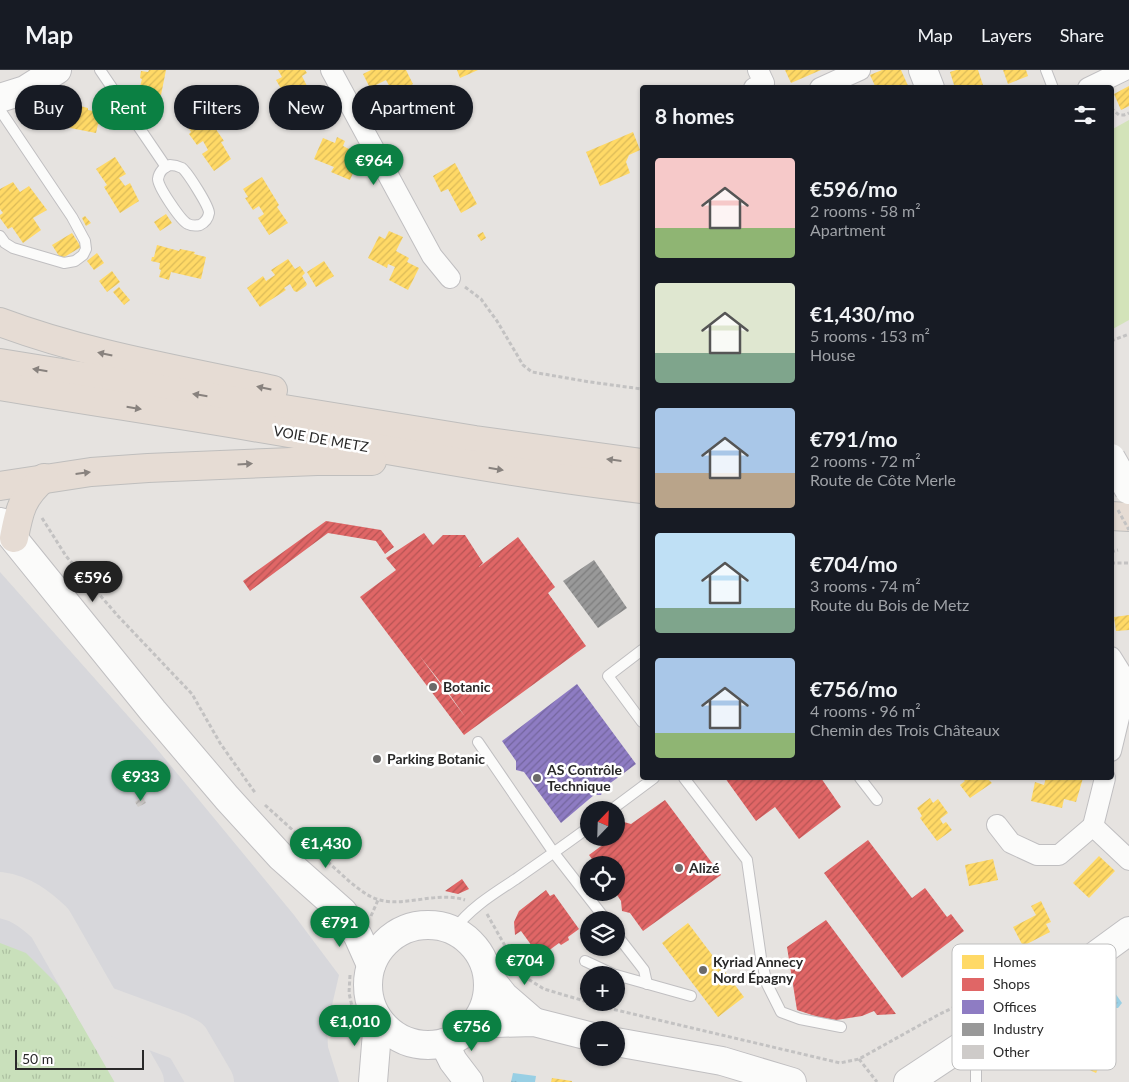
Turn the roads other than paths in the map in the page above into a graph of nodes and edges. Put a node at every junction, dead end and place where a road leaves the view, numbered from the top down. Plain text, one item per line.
1 (32, 70) edge
2 (57, 70) edge
3 (100, 70) edge
4 (331, 70) edge
5 (758, 70) edge
6 (860, 70) edge
7 (923, 70) edge
8 (1046, 70) edge
9 (1125, 70) edge
10 (0, 84) edge
11 (760, 85) edge
12 (827, 85) edge
13 (929, 85) edge
14 (1052, 85) edge
15 (1094, 85) edge
16 (0, 98) edge
17 (0, 110) edge
18 (166, 167) junction
19 (0, 236) edge
20 (450, 278) road end
21 (0, 322) edge
22 (0, 363) edge
23 (0, 386) edge
24 (585, 456) junction
25 (447, 462) junction
26 (640, 463) edge
27 (1114, 471) edge
28 (44, 478) junction
29 (0, 486) edge
30 (640, 489) edge
31 (1121, 501) edge
32 (5, 537) edge
33 (640, 652) edge
34 (1114, 662) edge
35 (640, 719) edge
36 (1114, 739) edge
37 (478, 742) dead end
38 (651, 780) edge
39 (686, 780) edge
40 (862, 780) edge
41 (1104, 780) edge
42 (877, 800) dead end
43 (623, 801) edge
44 (997, 825) dead end
45 (1093, 826) junction
46 (580, 833) edge
47 (554, 853) junction
48 (1129, 860) edge
49 (599, 911) edge
50 (344, 912) junction
51 (453, 931) junction
52 (1129, 931) edge
53 (398, 933) junction
54 (1111, 944) edge
55 (625, 946) edge
56 (585, 961) dead end
57 (361, 965) junction
58 (596, 966) edge
59 (488, 976) junction
60 (625, 978) edge
61 (647, 984) junction
62 (691, 996) dead end
63 (367, 1022) junction
64 (534, 1022) junction
65 (472, 1027) junction
66 (842, 1027) dead end
67 (580, 1034) edge
68 (414, 1044) junction
69 (444, 1044) junction
70 (625, 1044) edge
71 (952, 1053) edge
72 (373, 1079) edge
73 (469, 1082) edge
74 (792, 1082) edge
75 (908, 1082) edge

1 - 10 main road
2 - 16 main road
3 - 18 lane
4 - 20 street
5 - 11 street
6 - 12 street
7 - 13 main road
8 - 14 lane
9 - 15 street
17 - 19 lane
18 - 18 lane
24 -> 21 highway
24 -> 22 highway, VOIE DE METZ
23 -> 25 highway, VOIE DE METZ
26 -> 24 highway, VOIE DE METZ
28 -> 25 highway
25 -> 30 highway, VOIE DE METZ
27 - 31 main road, bridge
28 - 29 highway
28 - 32 highway
32 - 50 main road
33 - 35 lane
34 - 36 street
37 - 47 lane
38 - 43 lane
39 - 66 lane
40 - 42 lane
41 - 45 street
44 - 45 street
45 - 48 street
46 - 47 lane
47 - 49 lane
47 - 51 lane
50 - 53 main road
50 - 57 main road
51 - 53 main road
51 - 59 main road
52 - 54 main road
53 - 57 main road
55 - 61 lane
56 - 58 lane
57 - 63 main road
59 - 64 main road
59 - 65 main road
60 - 61 lane
61 - 62 lane
63 - 68 main road
63 - 72 main road
64 - 65 main road
64 - 67 main road
65 - 69 main road
68 - 69 main road
68 - 72 main road
69 - 73 main road
70 - 74 main road
71 - 75 main road

